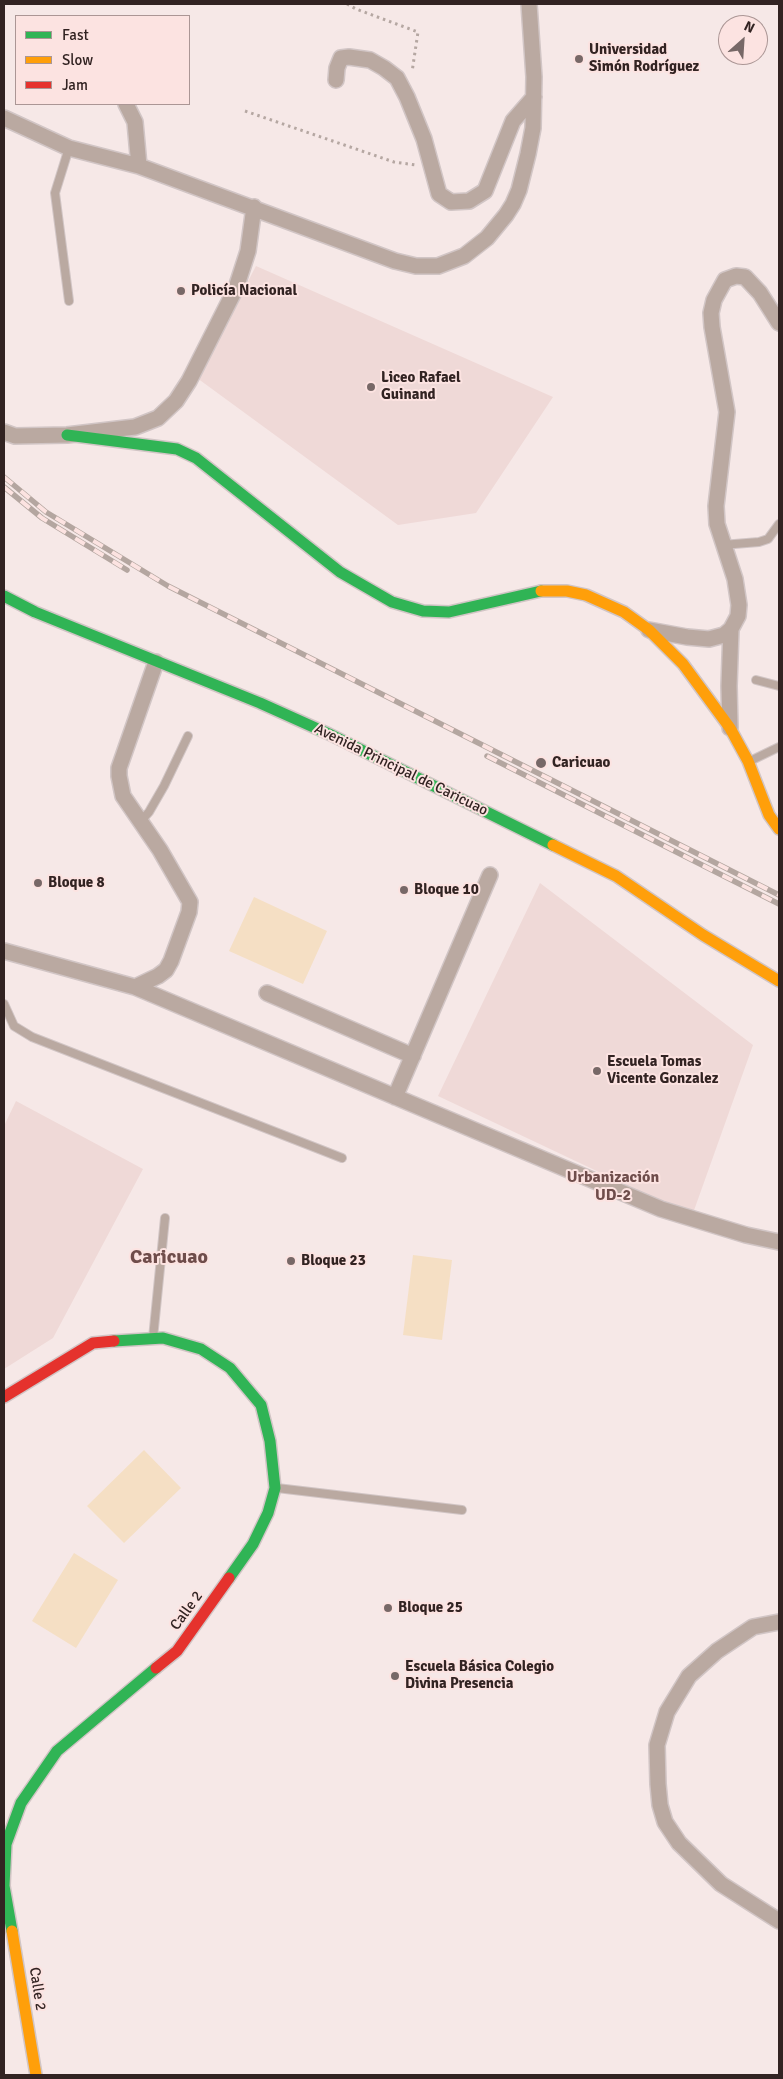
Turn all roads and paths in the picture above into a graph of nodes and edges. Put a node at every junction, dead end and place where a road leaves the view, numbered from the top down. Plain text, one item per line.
1 (348, 4) edge
2 (354, 4) edge
3 (529, 4) edge
4 (356, 9) junction
5 (336, 80) dead end
6 (407, 97) junction
7 (534, 97) junction
8 (126, 105) edge
9 (245, 111) dead end
10 (4, 118) edge
11 (69, 148) junction
12 (139, 166) junction
13 (432, 168) junction
14 (254, 208) junction
15 (68, 301) dead end
16 (779, 323) edge
17 (4, 432) edge
18 (67, 435) junction
19 (779, 524) edge
20 (722, 545) junction
21 (4, 596) edge
22 (731, 629) junction
23 (649, 630) junction
24 (156, 662) junction
25 (756, 680) dead end
26 (779, 686) edge
27 (730, 728) junction
28 (188, 736) dead end
29 (779, 747) edge
30 (748, 762) junction
31 (141, 821) junction
32 (779, 829) edge
33 (490, 874) dead end
34 (4, 952) edge
35 (779, 981) edge
36 (135, 987) junction
37 (267, 993) dead end
38 (4, 1004) edge
39 (413, 1056) junction
40 (395, 1097) junction
41 (342, 1158) dead end
42 (165, 1218) dead end
43 (779, 1242) edge
44 (153, 1338) junction
45 (4, 1397) edge
46 (275, 1488) junction
47 (462, 1510) dead end
48 (779, 1622) edge
49 (4, 1884) edge
50 (778, 1917) edge
51 (36, 2075) edge

1 - 4 path
2 - 4 path
3 - 7 street
4 - 6 path
5 - 6 street
6 - 13 street
7 - 13 street
7 - 14 street
8 - 12 street
9 - 13 path
10 - 11 street
11 - 12 street
11 - 15 lane
12 - 14 street
14 - 18 street
16 - 20 street
17 - 18 street
18 - 23 street
19 - 20 lane
20 - 22 street
21 - 24 street, Avenida Principal de Caricuao
22 - 23 street
22 - 27 street
23 - 27 street
24 - 31 street
24 - 35 street, Avenida Principal de Caricuao
25 - 26 lane
27 - 30 street
28 - 31 lane
29 - 30 lane
30 - 32 street
31 - 36 street
33 - 39 street
34 - 36 street
36 - 40 street
37 - 39 street
38 - 41 lane
39 - 40 street
40 - 43 street
42 - 44 lane
44 - 45 street, Calle 2
44 - 46 street, Calle 2
46 - 47 lane
46 - 49 street, Calle 2
48 - 50 street
49 - 51 street, Calle 2

